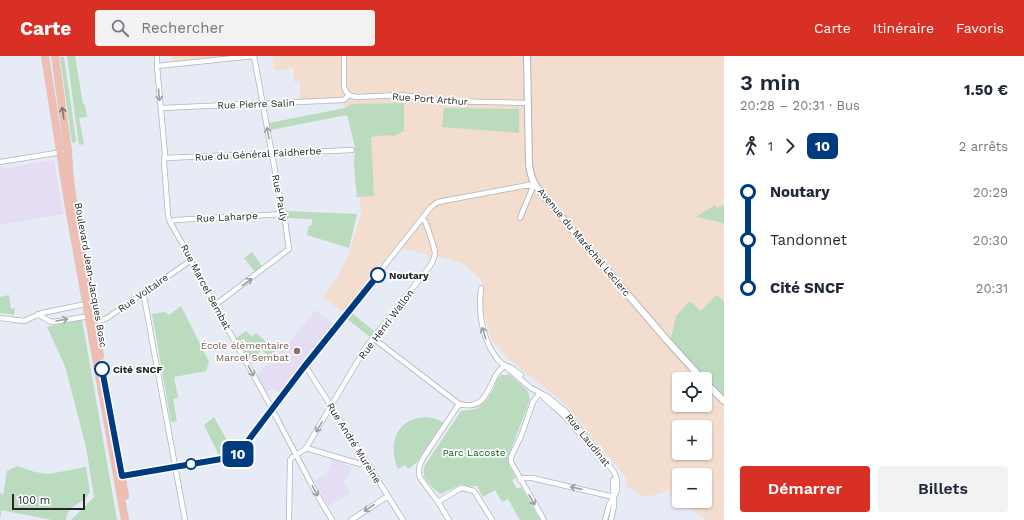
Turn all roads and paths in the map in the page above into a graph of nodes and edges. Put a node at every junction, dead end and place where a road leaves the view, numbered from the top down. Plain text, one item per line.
1 (45, 56) edge
2 (55, 56) edge
3 (157, 56) edge
4 (254, 56) edge
5 (344, 56) edge
6 (527, 56) edge
7 (157, 66) junction
8 (349, 95) junction
9 (528, 103) junction
10 (263, 104) junction
11 (161, 108) junction
12 (352, 150) dead end
13 (68, 151) junction
14 (60, 152) junction
15 (272, 153) junction
16 (165, 158) junction
17 (0, 162) edge
18 (534, 184) junction
19 (284, 214) junction
20 (76, 216) junction
21 (520, 218) dead end
22 (422, 219) junction
23 (170, 222) junction
24 (190, 261) junction
25 (481, 288) dead end
26 (142, 293) junction
27 (86, 304) junction
28 (215, 305) junction
29 (38, 314) junction
30 (0, 318) edge
31 (91, 319) junction
32 (373, 338) junction
33 (505, 365) junction
34 (304, 367) junction
35 (696, 372) edge
36 (712, 389) edge
37 (540, 393) junction
38 (724, 401) edge
39 (459, 404) junction
40 (331, 406) junction
41 (272, 410) junction
42 (306, 448) junction
43 (297, 455) junction
44 (114, 458) junction
45 (300, 461) junction
46 (366, 461) junction
47 (175, 466) junction
48 (291, 468) junction
49 (122, 476) junction
50 (520, 480) junction
51 (118, 484) junction
52 (388, 496) junction
53 (614, 497) junction
54 (438, 502) junction
55 (358, 518) edge
56 (124, 520) edge
57 (129, 520) edge
58 (185, 520) edge
59 (289, 520) edge
60 (332, 520) edge
61 (351, 520) edge
62 (403, 520) edge
63 (449, 520) edge
64 (492, 520) edge
65 (544, 520) edge
66 (605, 520) edge
67 (611, 520) edge

1 - 14 main road, Boulevard Jean-Jacques Bosc
13 -> 2 main road, Boulevard Jean-Jacques Bosc
3 - 7 street, Rue Marcel Sembat
4 - 7 street
4 - 10 street, Rue Pauly
5 - 8 street
6 - 9 street, Avenue du Maréchal Leclerc
7 -> 11 street, Rue Marcel Sembat
8 - 9 street, Rue Port Arthur
8 - 10 street, Rue Pierre Salin
9 - 18 street, Avenue du Maréchal Leclerc
10 - 11 street, Rue Pierre Salin
15 -> 10 street, Rue Pauly
11 - 16 street, Rue Marcel Sembat
12 - 15 street, Rue du Général Faidherbe
13 - 14 street
13 - 20 main road, Boulevard Jean-Jacques Bosc
14 - 17 street
14 - 20 street
14 - 27 main road, Boulevard Jean-Jacques Bosc
15 - 16 street, Rue du Général Faidherbe
15 - 19 street, Rue Pauly
16 - 23 street, Rue Marcel Sembat
18 - 21 street
18 - 22 street
18 - 35 street, Avenue du Maréchal Leclerc
19 - 23 street, Rue Laharpe
28 -> 19 street, Rue Pauly
20 - 31 main road, Boulevard Jean-Jacques Bosc
22 - 32 street, Rue Henri Wallon
22 - 34 street
23 - 24 street, Rue Marcel Sembat
24 - 26 street, Rue Voltaire
24 - 28 street, Rue Marcel Sembat
33 -> 25 street, Rue Laudinat
26 - 31 street, Rue Voltaire
26 - 47 street
27 - 29 street
27 - 31 main road, Boulevard Jean-Jacques Bosc
28 -> 41 street, Rue Marcel Sembat
29 - 30 street
29 -> 31 street, Rue Voltaire
31 - 44 main road, Boulevard Jean-Jacques Bosc
31 - 49 main road, Boulevard Jean-Jacques Bosc
32 - 39 street
32 - 40 street, Rue Henri Wallon
33 - 37 street, Rue Laudinat
33 - 39 street
34 - 40 street, Rue André Mureine
34 - 41 street
36 - 38 street
37 - 50 street
37 - 53 street, Rue Laudinat
39 - 54 street
40 -> 42 street, Rue Henri Wallon
40 - 46 street, Rue André Mureine
41 - 43 street, Rue Marcel Sembat
41 - 47 street
42 - 43 street
42 - 46 street
43 - 45 street, Rue Marcel Sembat
43 - 48 street
44 - 49 street
44 - 51 main road, Boulevard Jean-Jacques Bosc
45 - 48 street
45 -> 60 street, Rue Marcel Sembat
46 - 52 street, Rue André Mureine
47 - 49 street
47 - 58 street
48 - 59 street
49 - 51 street
49 - 57 main road, Boulevard Jean-Jacques Bosc
53 -> 50 street
50 -> 65 street
51 - 56 main road, Boulevard Jean-Jacques Bosc
52 -> 55 street
52 - 62 street, Rue André Mureine
53 - 66 street, Rue Laudinat
53 - 67 street, Rue Laudinat
54 - 63 street
54 - 64 street
55 - 61 street

